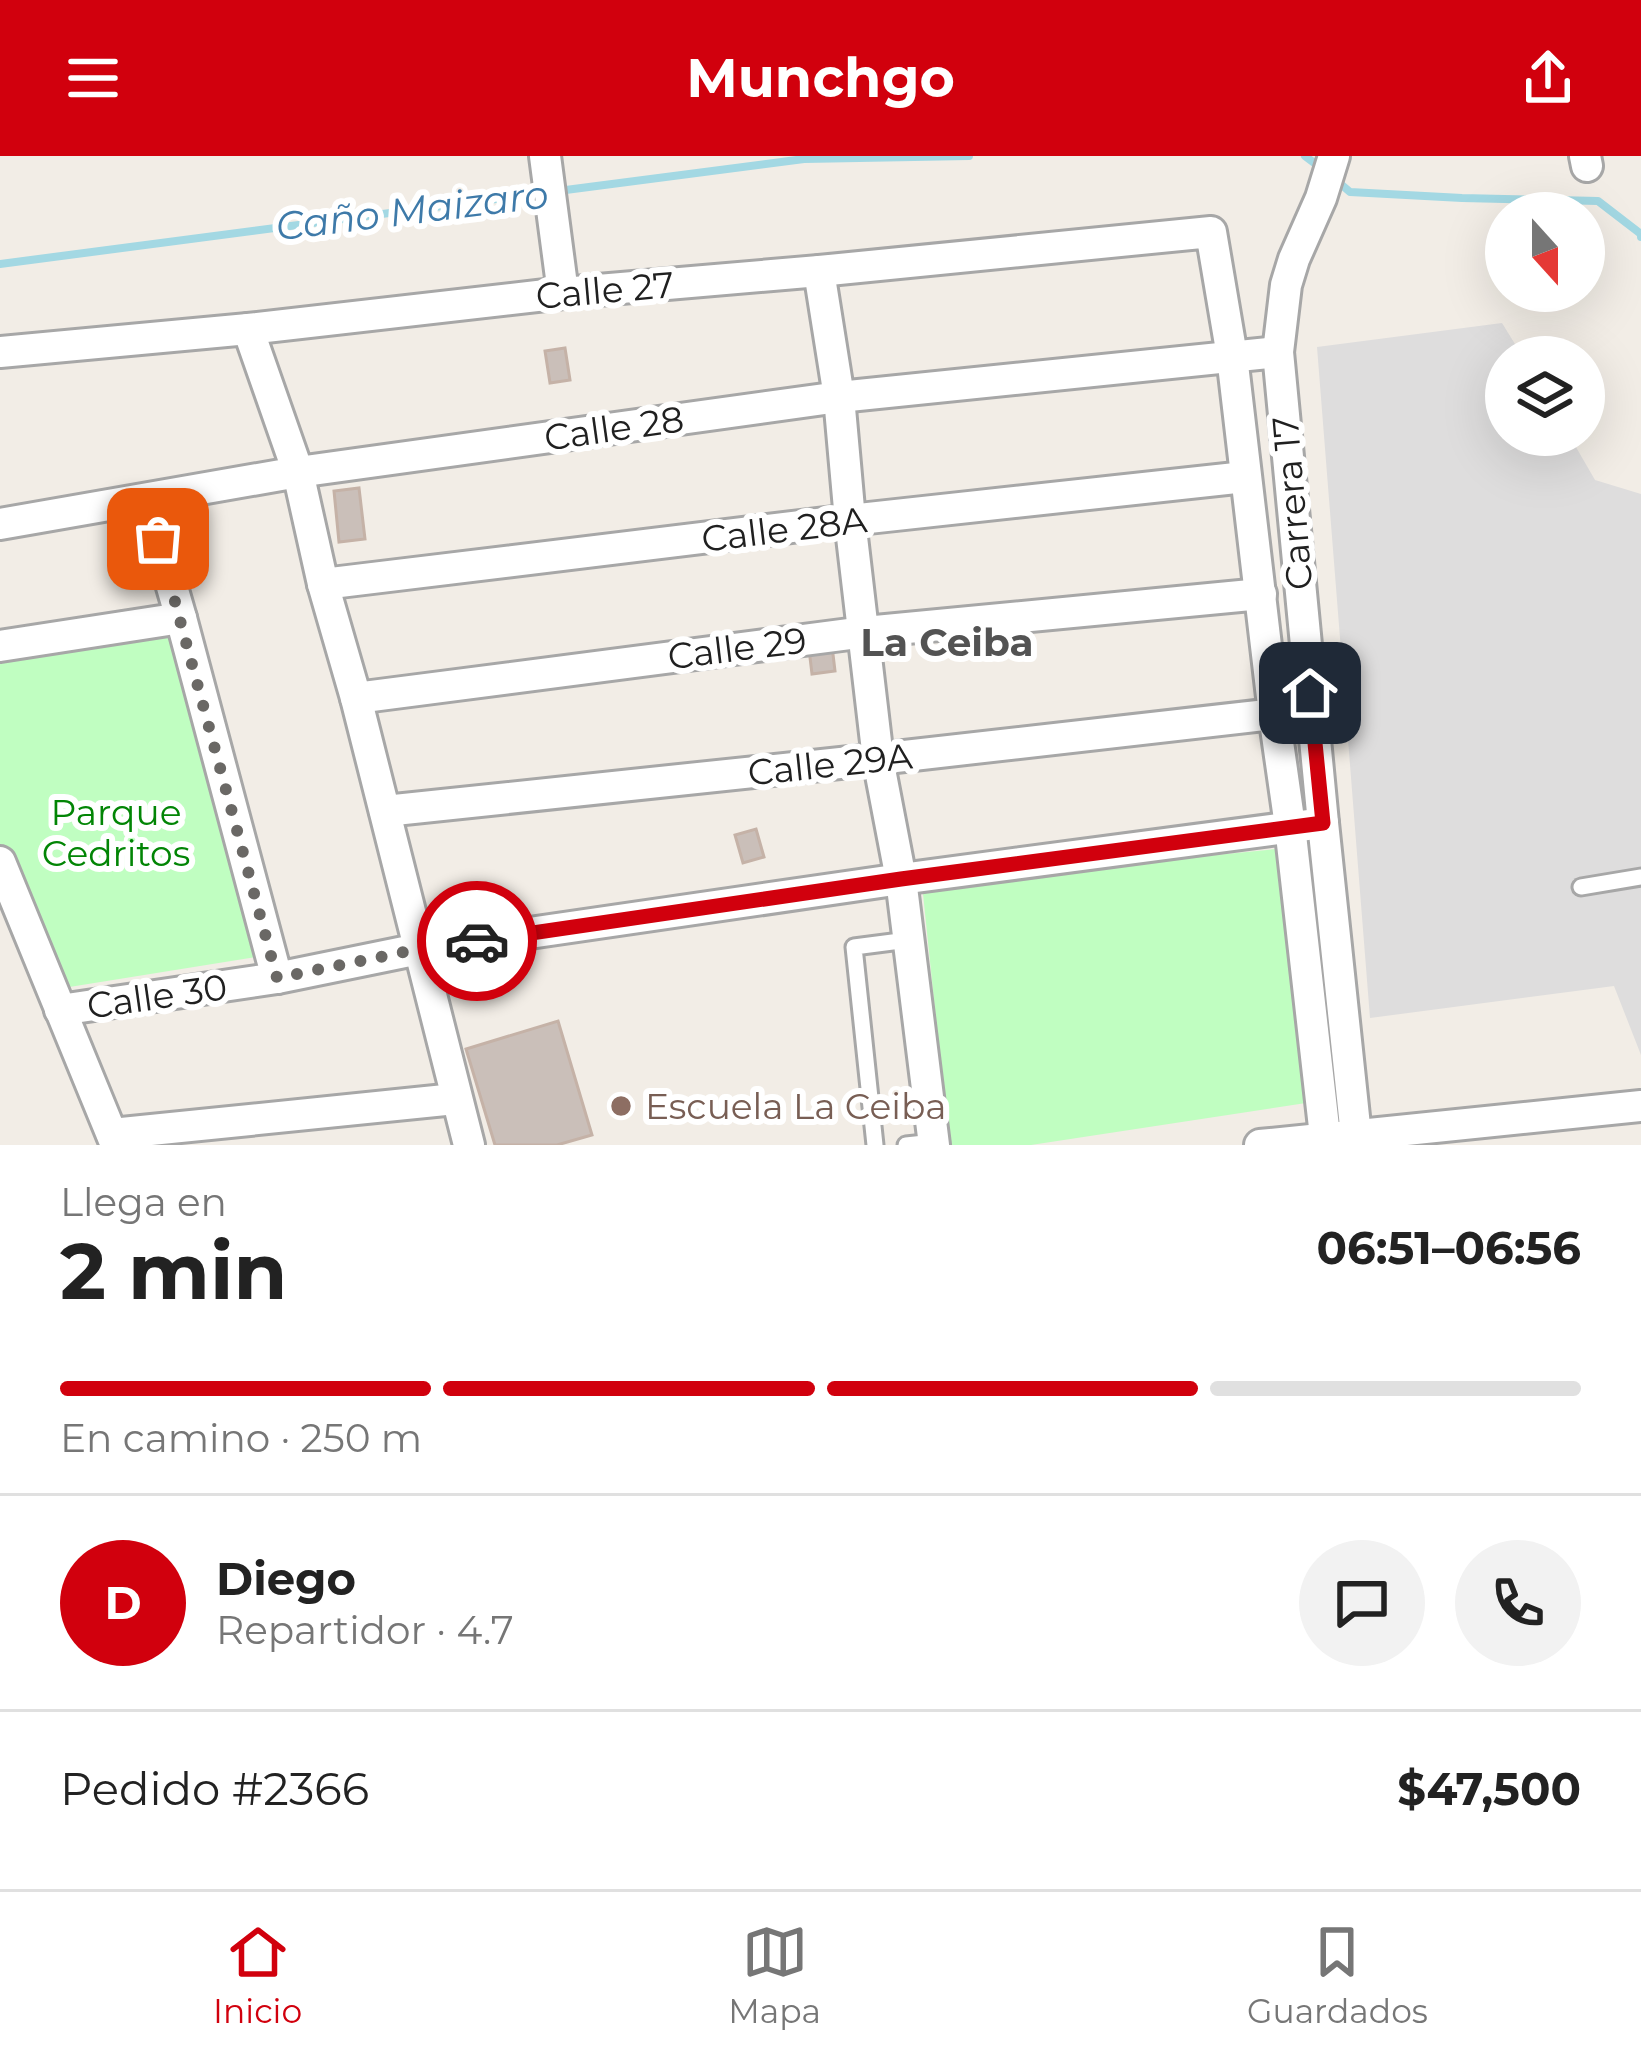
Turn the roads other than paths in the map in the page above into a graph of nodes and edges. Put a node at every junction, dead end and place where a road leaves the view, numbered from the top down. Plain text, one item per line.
1 (545, 156) edge
2 (1334, 156) edge
3 (1211, 232) joint
4 (819, 271) junction
5 (563, 292) junction
6 (248, 328) junction
7 (0, 352) edge
8 (1278, 352) junction
9 (1232, 356) junction
10 (839, 397) junction
11 (298, 472) junction
12 (1246, 478) junction
13 (147, 500) junction
14 (850, 520) junction
15 (0, 524) edge
16 (323, 584) junction
17 (1262, 594) junction
18 (181, 618) junction
19 (865, 632) junction
20 (0, 646) edge
21 (356, 698) junction
22 (1274, 714) junction
23 (878, 759) junction
24 (385, 811) junction
25 (1323, 823) junction
26 (1291, 826) junction
27 (2, 872) edge
28 (1641, 877) edge
29 (901, 879) junction
30 (1581, 887) dead end
31 (908, 940) junction
32 (419, 949) junction
33 (277, 978) junction
34 (60, 1010) junction
35 (455, 1099) junction
36 (1641, 1106) edge
37 (114, 1139) edge
38 (1341, 1141) edge
39 (925, 1144) edge
40 (469, 1145) edge
41 (875, 1145) edge
42 (1261, 1145) edge

1 - 5 street
2 - 8 street, Carrera 17
3 - 4 street, Calle 27
3 - 9 street, Carrera 17
4 - 5 street, Calle 27
4 - 10 street
5 - 6 street, Calle 27
6 - 7 street, Calle 27
6 - 11 street
8 - 9 street, Calle 28
8 - 25 street, Carrera 17
9 - 10 street, Calle 28
9 - 12 street, Carrera 17
10 - 11 street, Calle 28
10 - 14 street
11 - 13 street, Calle 28
11 - 16 street
12 - 14 street, Calle 28A
12 - 17 street, Carrera 17
13 - 15 street, Calle 28
13 - 18 street
14 - 16 street, Calle 28A
14 - 19 street
16 - 21 street
17 - 19 street, Calle 29
17 - 22 street, Carrera 17
18 - 20 street
18 - 33 street
19 - 21 street, Calle 29
19 - 23 street
21 - 24 street
22 - 23 street, Calle 29A
22 - 26 street, Carrera 17
23 - 24 street, Calle 29A
23 - 29 street
24 - 32 street
25 - 26 street, Calle 30
25 - 38 street, Carrera 17
26 - 29 street, Calle 30
26 - 38 street, Carrera 17
27 - 34 street
28 - 30 lane
29 - 31 street
29 - 32 street, Calle 30
31 - 39 street
31 - 41 lane
32 - 33 street, Calle 30
32 - 35 street
33 - 34 street, Calle 30
34 - 37 street
35 - 37 street
35 - 40 street
36 - 38 street
38 - 42 street

